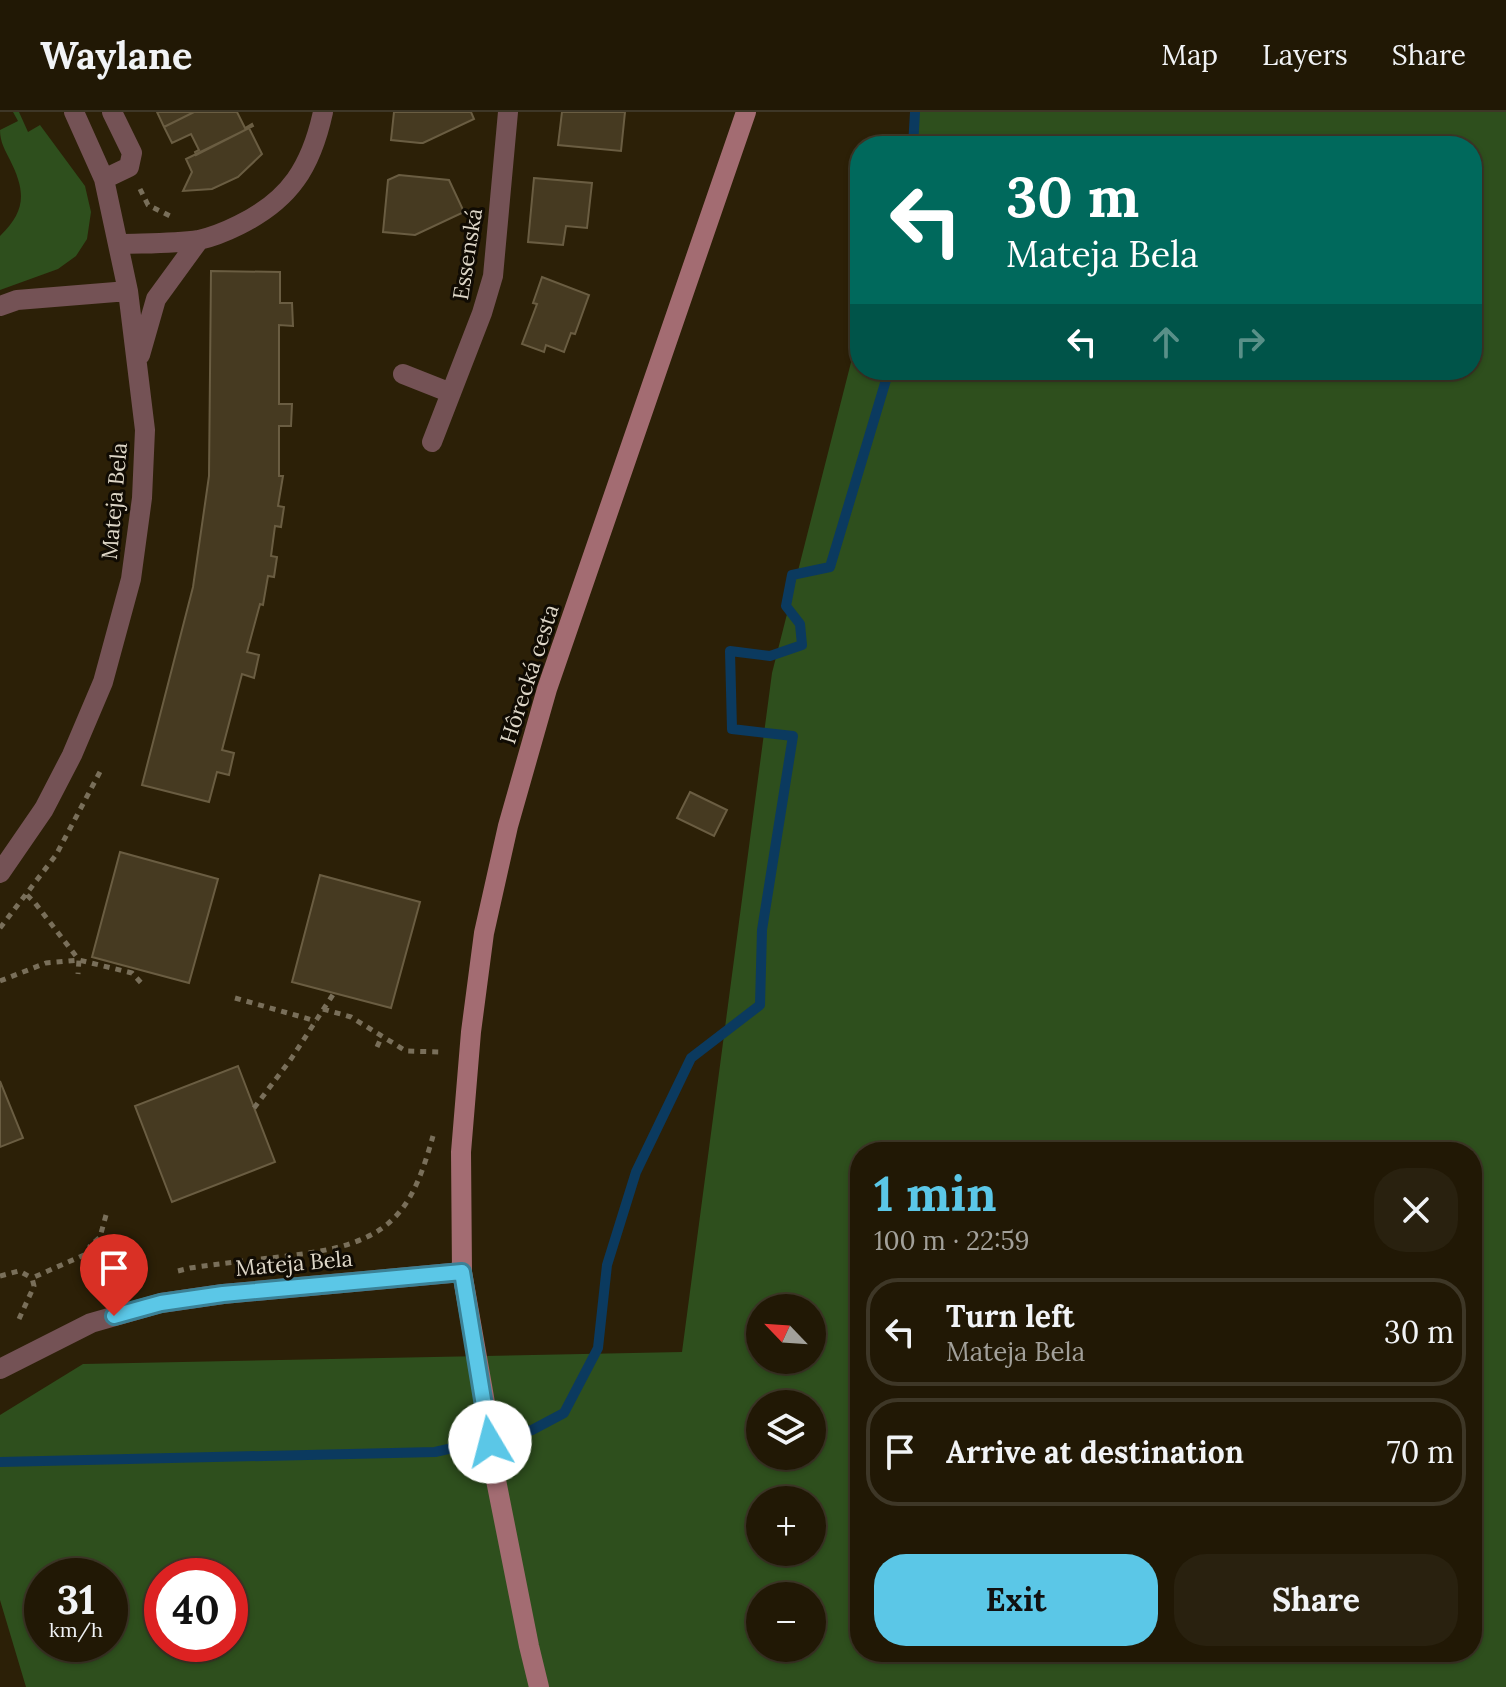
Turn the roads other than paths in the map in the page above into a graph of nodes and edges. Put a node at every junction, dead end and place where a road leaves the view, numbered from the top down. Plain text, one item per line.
1 (74, 112) edge
2 (112, 112) edge
3 (323, 112) edge
4 (508, 112) edge
5 (746, 112) edge
6 (104, 179) junction
7 (199, 240) junction
8 (119, 244) junction
9 (128, 291) junction
10 (0, 306) edge
11 (138, 362) junction
12 (403, 374) dead end
13 (451, 393) junction
14 (432, 442) dead end
15 (0, 873) edge
16 (462, 1272) junction
17 (0, 1369) edge
18 (539, 1687) edge

1 - 6 street, Mateja Bela
2 - 6 street
3 - 7 street
4 - 13 street, Essenská
5 - 16 street, Hôrecká cesta
6 - 8 street, Mateja Bela
7 - 8 street
7 - 11 street
8 - 9 street, Mateja Bela
9 - 10 street
9 - 11 street, Mateja Bela
11 - 15 street, Mateja Bela
12 - 13 street
13 - 14 street, Essenská
16 - 17 street, Mateja Bela
16 - 18 street, Hôrecká cesta

